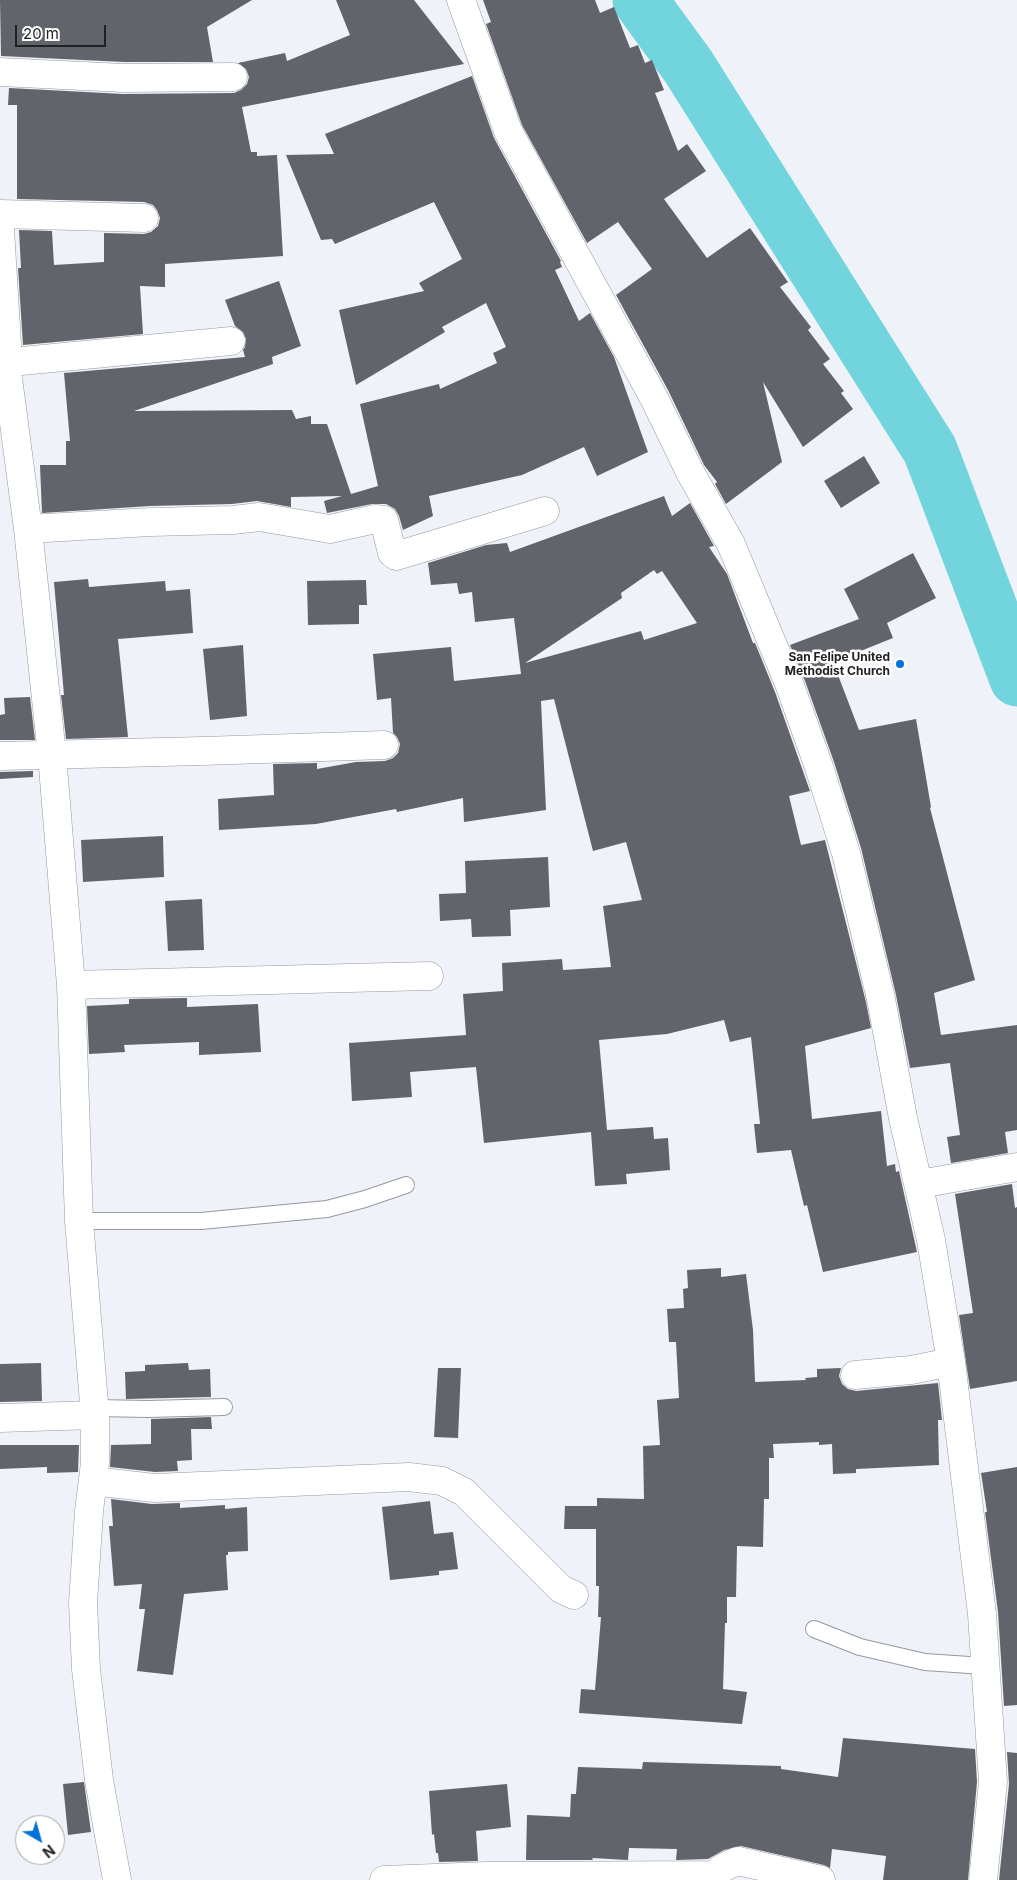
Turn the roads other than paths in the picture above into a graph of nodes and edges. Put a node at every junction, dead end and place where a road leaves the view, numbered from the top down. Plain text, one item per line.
1 (461, 0) edge
2 (0, 72) edge
3 (233, 77) dead end
4 (0, 214) edge
5 (144, 218) dead end
6 (0, 229) edge
7 (230, 341) dead end
8 (3, 363) edge
9 (11, 480) edge
10 (545, 511) dead end
11 (28, 529) junction
12 (384, 745) dead end
13 (52, 755) junction
14 (0, 756) edge
15 (428, 976) dead end
16 (71, 985) junction
17 (1017, 1167) edge
18 (919, 1184) junction
19 (406, 1185) dead end
20 (79, 1221) junction
21 (951, 1362) junction
22 (855, 1376) dead end
23 (224, 1407) dead end
24 (95, 1411) junction
25 (0, 1418) edge
26 (93, 1481) junction
27 (574, 1595) dead end
28 (814, 1629) dead end
29 (984, 1666) junction
30 (714, 1877) edge
31 (117, 1880) edge
32 (384, 1880) edge
33 (821, 1880) edge
34 (983, 1880) edge

1 - 18 street
2 - 3 street
4 - 5 street
6 - 8 street
7 - 8 street
8 - 9 street
9 - 11 street
10 - 11 street
11 - 13 street
12 - 13 street
13 - 14 street
13 - 16 street
15 - 16 street
16 - 20 street
17 - 18 street
18 - 21 street
19 - 20 lane
20 - 24 street
21 - 22 street
21 - 29 street
23 - 24 lane
24 - 25 street
24 - 26 street
26 - 27 street
26 - 31 street
28 - 29 lane
29 - 34 street
30 - 32 street
30 - 33 street

